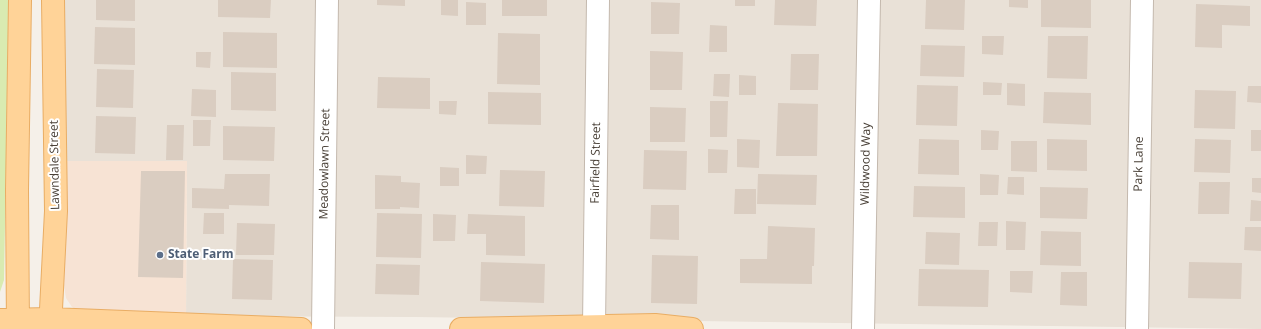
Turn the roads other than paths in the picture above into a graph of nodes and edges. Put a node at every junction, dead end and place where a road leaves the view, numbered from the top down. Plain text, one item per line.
1 (327, 0) edge
2 (598, 0) edge
3 (869, 0) edge
4 (1142, 0) edge
5 (20, 5) edge
6 (53, 5) edge
7 (12, 323) edge
8 (50, 324) edge
9 (594, 326) junction
10 (301, 329) edge
11 (323, 329) edge
12 (461, 329) edge
13 (692, 329) edge
14 (863, 329) edge
15 (1137, 329) edge

1 - 11 street, Meadowlawn Street
2 - 9 street, Fairfield Street
3 - 14 street, Wildwood Way
4 - 15 street, Park Lane
5 - 6 main road
5 - 7 main road
6 - 8 main road, Lawndale Street
7 - 8 main road
8 - 10 main road
9 - 12 main road
9 - 13 main road

